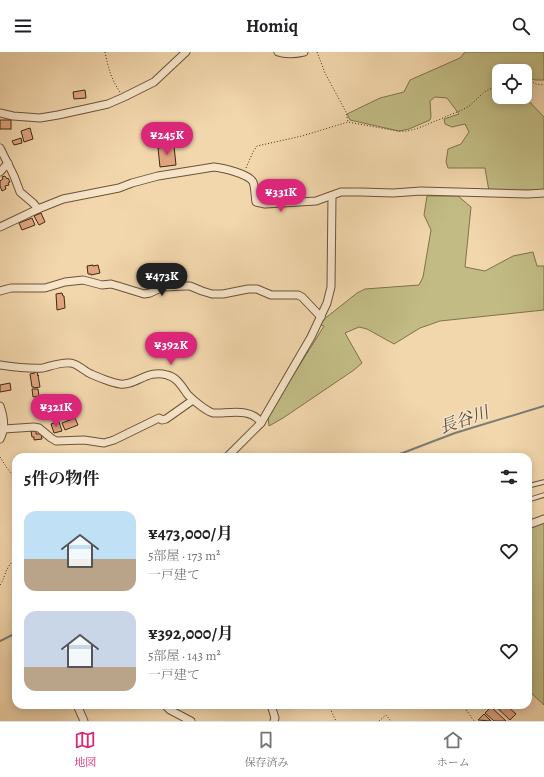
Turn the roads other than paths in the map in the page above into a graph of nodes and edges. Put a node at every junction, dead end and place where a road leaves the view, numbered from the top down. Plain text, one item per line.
1 (186, 52) edge
2 (278, 52) edge
3 (304, 52) edge
4 (0, 112) edge
5 (0, 148) edge
6 (8, 163) junction
7 (0, 172) edge
8 (544, 193) edge
9 (332, 196) junction
10 (38, 209) junction
11 (0, 227) edge
12 (0, 291) edge
13 (321, 317) junction
14 (0, 365) edge
15 (193, 400) junction
16 (0, 406) edge
17 (261, 423) junction
18 (4, 429) junction
19 (0, 439) edge
20 (231, 453) edge
21 (544, 482) edge
22 (532, 485) edge
23 (544, 494) edge
24 (532, 498) edge
25 (544, 519) edge
26 (532, 524) edge
27 (79, 709) edge
28 (169, 709) edge
29 (272, 709) edge
30 (84, 721) edge
31 (191, 721) edge
32 (274, 721) edge

1 - 4 street
2 - 3 street
5 - 6 street
6 - 7 street
6 - 10 street
8 - 9 street
9 - 10 street
9 - 13 street
10 - 11 street
12 - 13 street
13 - 17 street
14 - 15 street
15 - 17 street
15 - 18 street
16 - 18 street
17 - 20 street
18 - 19 street
21 - 22 lane
23 - 24 lane
25 - 26 street
27 - 30 street
28 - 31 street
29 - 32 street

